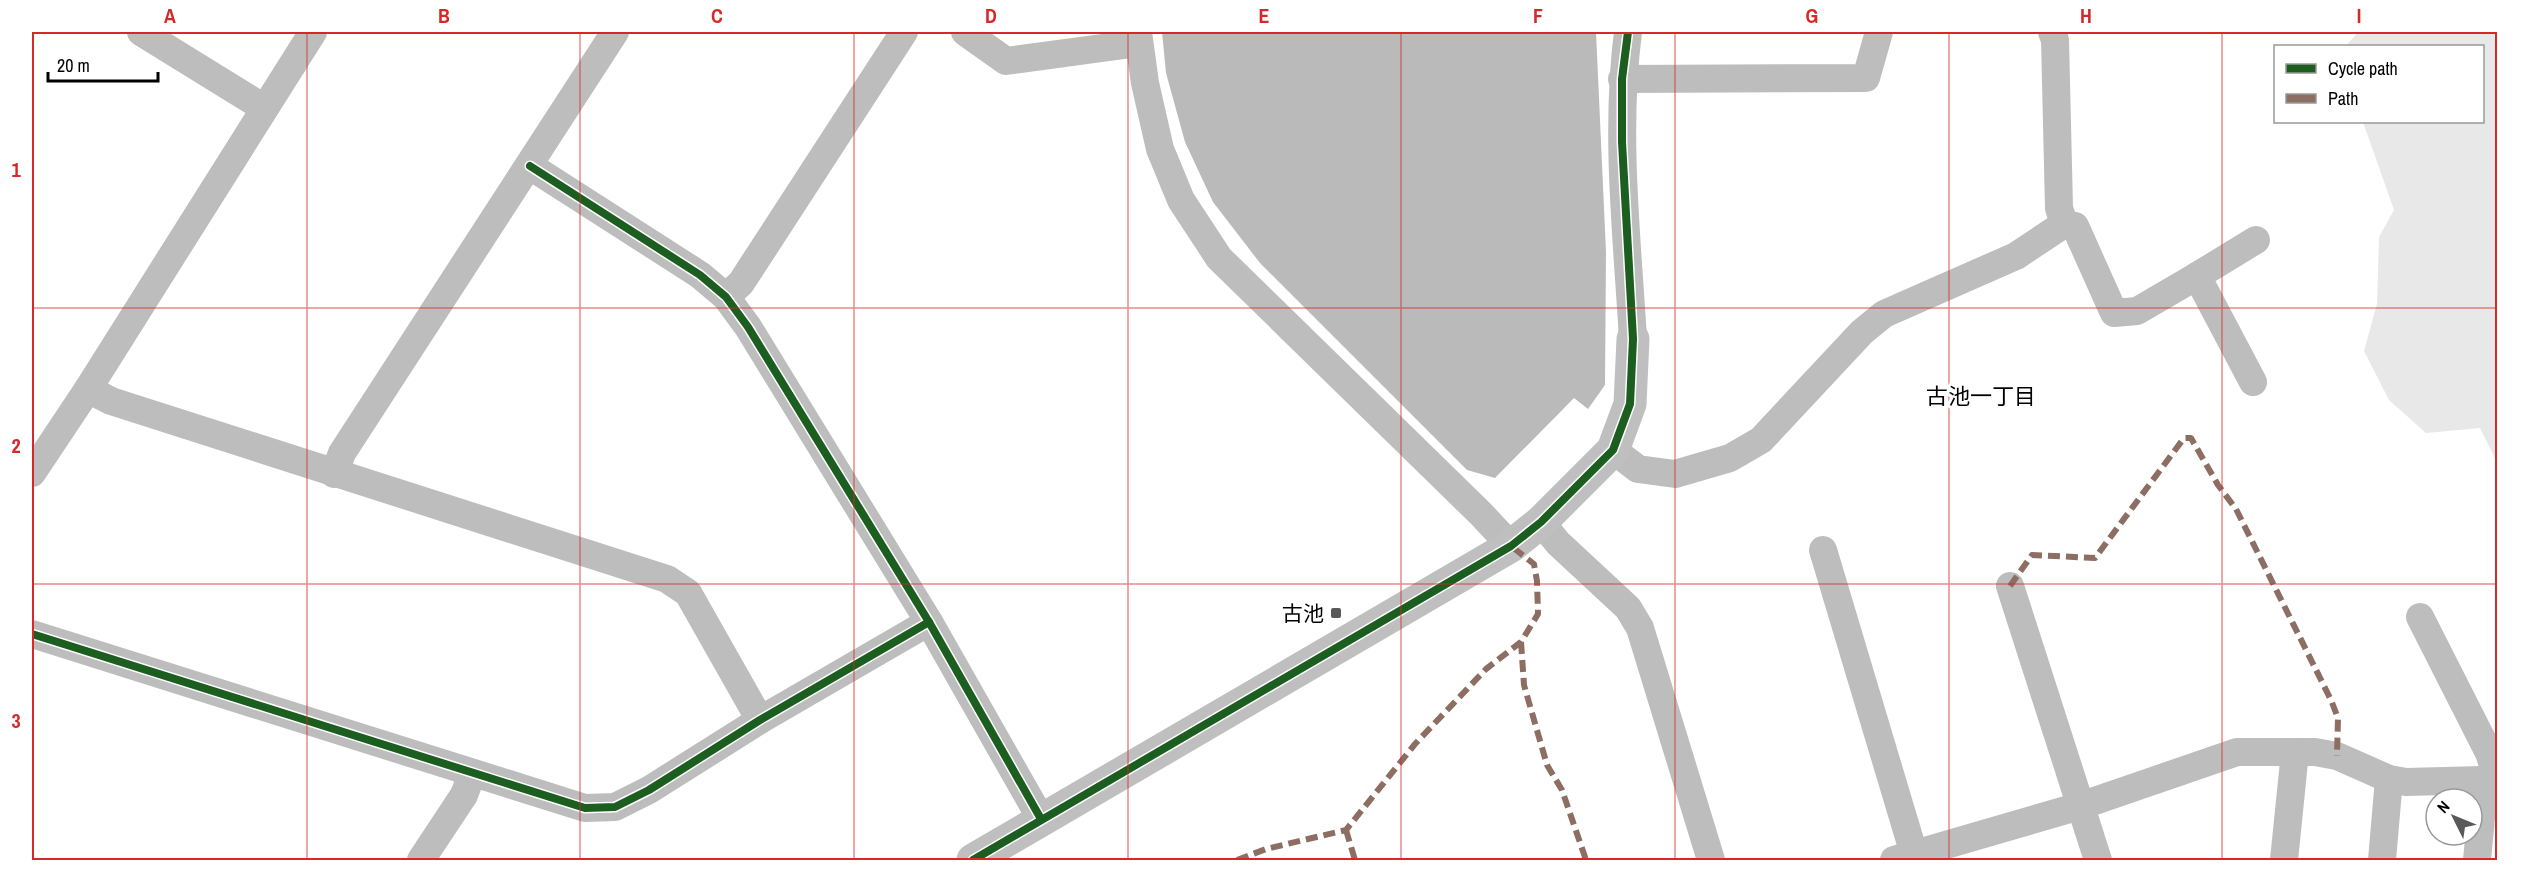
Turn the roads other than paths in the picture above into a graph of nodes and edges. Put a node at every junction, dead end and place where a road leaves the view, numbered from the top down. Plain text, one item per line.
1 (141, 32) edge
2 (313, 32) edge
3 (615, 32) edge
4 (904, 32) edge
5 (965, 32) edge
6 (1628, 32) edge
7 (1879, 32) edge
8 (2052, 32) edge
9 (1138, 37) edge
10 (1622, 79) junction
11 (264, 108) junction
12 (530, 166) junction
13 (2064, 224) junction
14 (2256, 240) dead end
15 (2198, 276) junction
16 (726, 297) junction
17 (1633, 339) joint
18 (2253, 381) dead end
19 (88, 389) junction
20 (1613, 450) junction
21 (32, 473) edge
22 (334, 474) junction
23 (1541, 522) junction
24 (1511, 546) junction
25 (1823, 550) dead end
26 (2010, 586) dead end
27 (2420, 617) dead end
28 (929, 622) junction
29 (32, 633) edge
30 (760, 720) junction
31 (2295, 752) junction
32 (472, 774) junction
33 (2492, 776) edge
34 (2389, 779) junction
35 (2080, 806) junction
36 (1041, 819) junction
37 (1904, 857) edge
38 (421, 861) edge
39 (973, 861) edge
40 (1712, 861) edge
41 (2098, 861) edge
42 (2284, 861) edge
43 (2382, 861) edge
44 (2477, 861) edge

1 - 11 street
2 - 11 street
3 - 12 street
4 - 16 street
5 - 9 street
6 - 10 street
7 - 10 street
8 - 13 street
9 - 24 street
10 - 17 street
11 - 19 street
12 - 16 street
12 - 22 street
13 - 15 street
13 - 20 street
14 - 15 street
15 - 18 street
16 - 28 street
17 - 20 street
19 - 21 street
19 - 22 street
20 - 23 street
22 - 30 street
23 - 24 street
23 - 40 street
24 - 36 street
25 - 37 street
26 - 35 street
27 - 33 street
28 - 30 street
28 - 36 street
29 - 32 street
30 - 32 street
31 - 34 street
31 - 35 street
31 - 42 street
32 - 38 street
33 - 34 street
33 - 44 street
34 - 43 street
35 - 37 street
35 - 41 street
36 - 39 street

